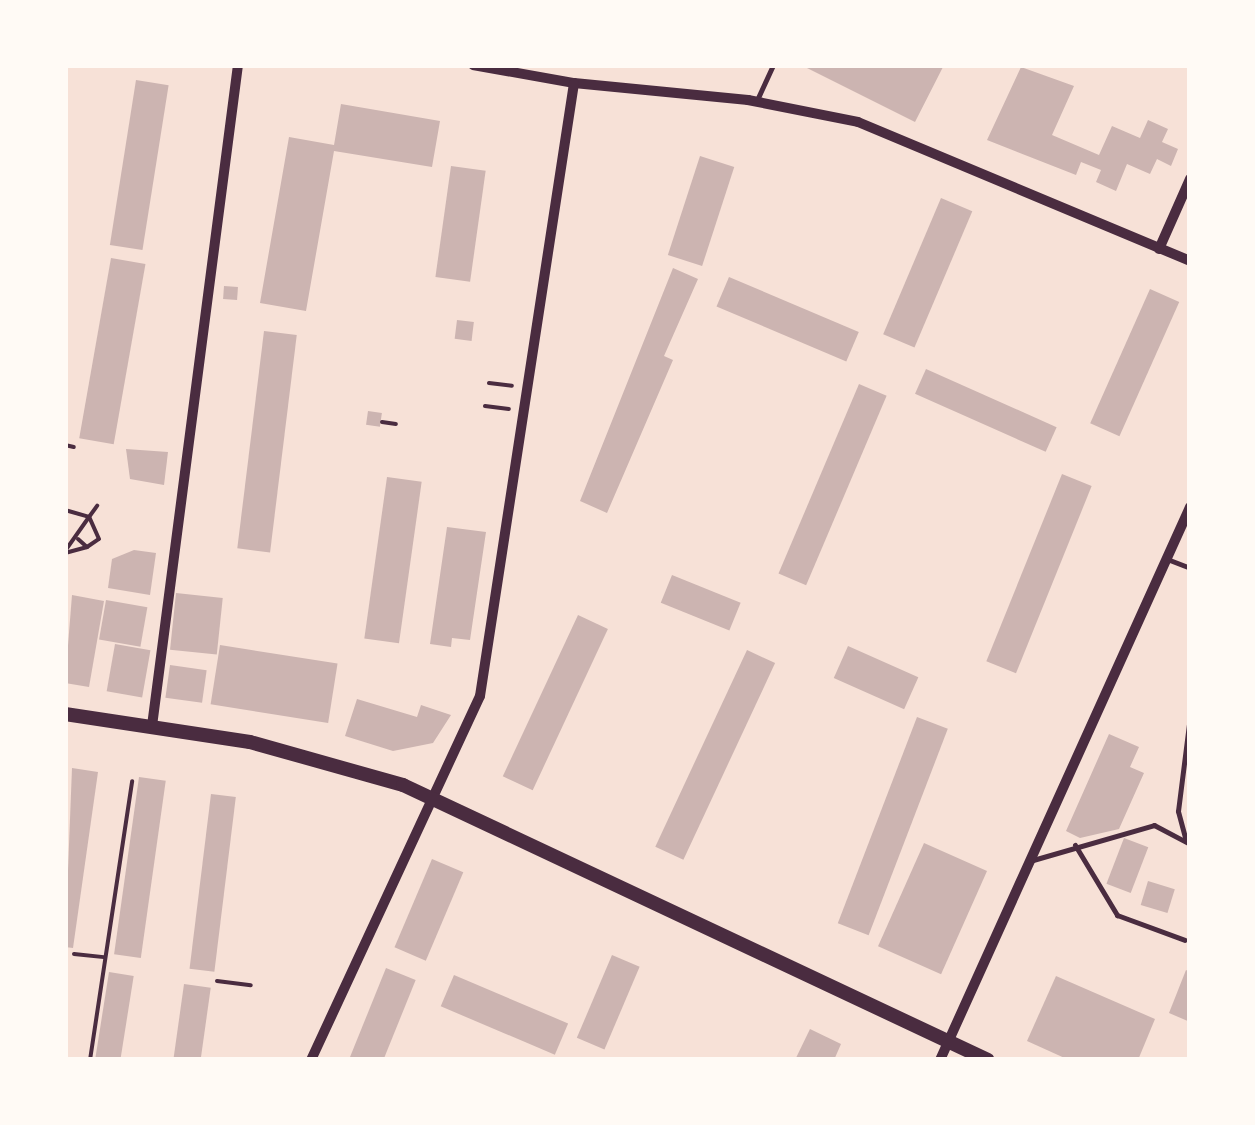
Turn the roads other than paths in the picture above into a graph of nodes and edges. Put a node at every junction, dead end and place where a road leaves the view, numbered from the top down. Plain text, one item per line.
1 (238, 65) edge
2 (474, 65) edge
3 (774, 65) edge
4 (574, 83) junction
5 (756, 102) junction
6 (1190, 179) edge
7 (1159, 249) junction
8 (1190, 261) edge
9 (1190, 507) edge
10 (1167, 559) junction
11 (1190, 568) edge
12 (65, 714) edge
13 (1190, 716) edge
14 (152, 726) junction
15 (433, 800) junction
16 (1189, 840) edge
17 (1075, 845) junction
18 (1026, 862) junction
19 (1184, 940) dead end
20 (948, 1042) junction
21 (312, 1060) edge
22 (940, 1060) edge
23 (988, 1060) edge

1 - 14 street
2 - 4 street
3 - 5 lane
4 - 5 street
4 - 15 street
5 - 7 street
6 - 7 street
7 - 8 street
9 - 10 street
10 - 11 lane
10 - 18 street
12 - 14 street
13 - 16 lane
14 - 15 street
15 - 20 street
15 - 21 street
16 - 17 lane
17 - 18 lane
17 - 19 lane
18 - 20 street
20 - 22 street
20 - 23 street

